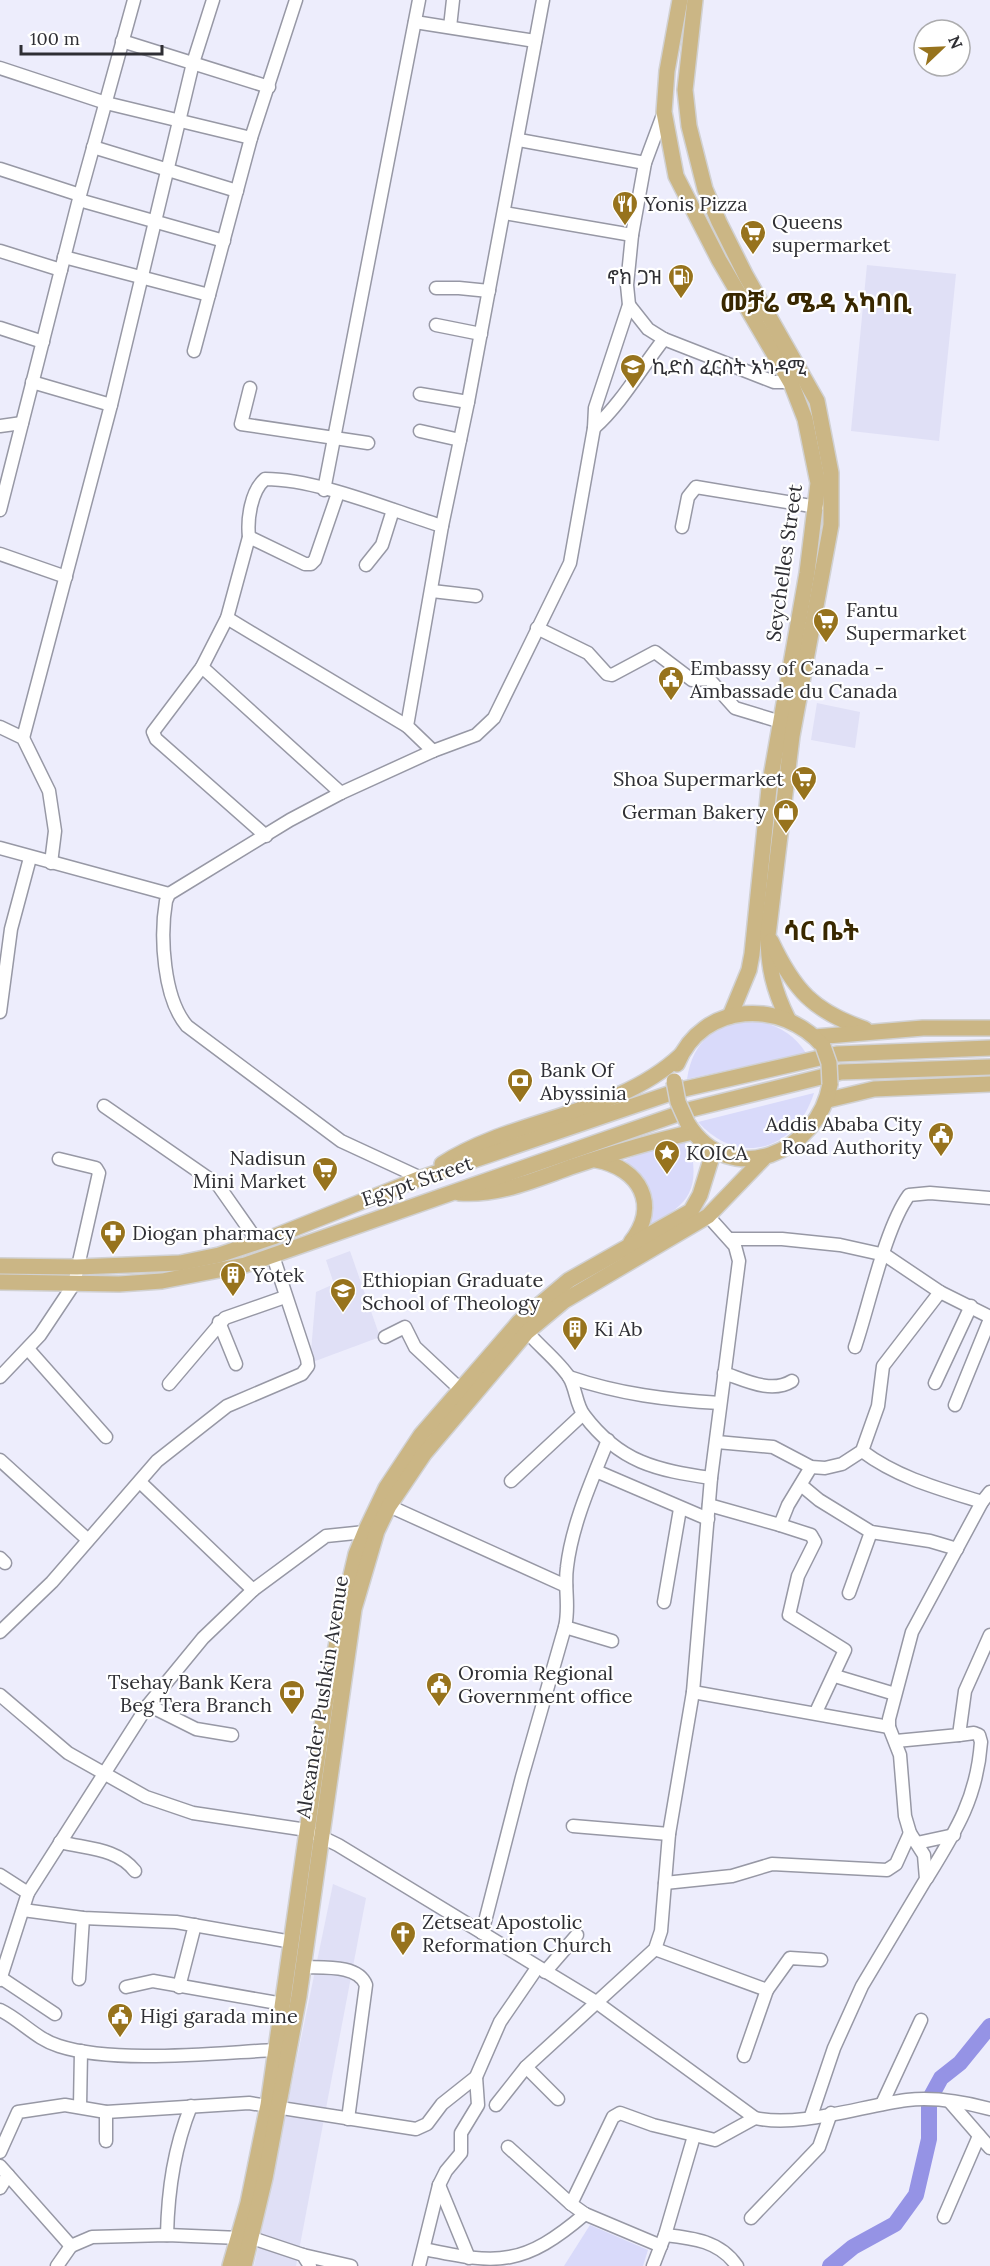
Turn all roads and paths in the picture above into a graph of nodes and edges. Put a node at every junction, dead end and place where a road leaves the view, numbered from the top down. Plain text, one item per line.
1 (134, 0) edge
2 (213, 0) edge
3 (296, 0) edge
4 (419, 0) edge
5 (453, 0) edge
6 (543, 0) edge
7 (680, 0) edge
8 (695, 0) edge
9 (415, 22) junction
10 (450, 27) junction
11 (122, 41) junction
12 (535, 41) junction
13 (194, 63) junction
14 (0, 68) edge
15 (268, 87) junction
16 (106, 103) junction
17 (664, 112) junction
18 (179, 120) junction
19 (251, 138) junction
20 (519, 140) junction
21 (93, 147) junction
22 (645, 163) junction
23 (0, 169) edge
24 (167, 169) junction
25 (237, 191) junction
26 (79, 198) junction
27 (504, 213) junction
28 (154, 221) junction
29 (632, 235) junction
30 (224, 241) junction
31 (0, 251) edge
32 (64, 257) junction
33 (61, 270) junction
34 (141, 276) junction
35 (436, 288) dead end
36 (489, 291) junction
37 (209, 296) junction
38 (629, 305) junction
39 (436, 325) dead end
40 (0, 328) edge
41 (481, 334) junction
42 (664, 339) junction
43 (43, 342) junction
44 (194, 351) dead end
45 (32, 382) junction
46 (798, 382) junction
47 (250, 388) dead end
48 (420, 394) dead end
49 (468, 402) junction
50 (111, 405) junction
51 (22, 423) junction
52 (0, 426) edge
53 (594, 429) junction
54 (420, 431) dead end
55 (333, 440) junction
56 (460, 440) junction
57 (369, 443) dead end
58 (324, 490) junction
59 (338, 493) junction
60 (817, 507) junction
61 (0, 510) edge
62 (393, 510) junction
63 (442, 526) junction
64 (682, 527) dead end
65 (249, 537) junction
66 (0, 554) edge
67 (366, 565) dead end
68 (66, 578) junction
69 (432, 591) junction
70 (476, 596) dead end
71 (227, 618) junction
72 (537, 628) junction
73 (202, 667) junction
74 (781, 722) junction
75 (407, 726) junction
76 (0, 727) edge
77 (23, 738) junction
78 (433, 751) junction
79 (341, 793) junction
80 (266, 836) junction
81 (0, 848) edge
82 (30, 858) junction
83 (51, 863) junction
84 (169, 894) junction
85 (6, 929) edge
86 (768, 935) junction
87 (0, 1012) edge
88 (730, 1016) junction
89 (788, 1019) junction
90 (990, 1028) edge
91 (869, 1030) junction
92 (819, 1041) junction
93 (990, 1048) edge
94 (681, 1055) junction
95 (990, 1067) edge
96 (990, 1084) edge
97 (828, 1100) junction
98 (104, 1106) dead end
99 (690, 1127) junction
100 (714, 1150) junction
101 (59, 1159) dead end
102 (764, 1159) junction
103 (596, 1160) junction
104 (424, 1178) junction
105 (447, 1193) junction
106 (990, 1198) edge
107 (708, 1216) junction
108 (730, 1239) junction
109 (258, 1242) junction
110 (629, 1245) junction
111 (885, 1255) junction
112 (273, 1256) junction
113 (0, 1266) edge
114 (77, 1267) junction
115 (0, 1282) edge
116 (74, 1284) junction
117 (940, 1292) junction
118 (285, 1297) junction
119 (971, 1306) junction
120 (990, 1318) edge
121 (219, 1322) junction
122 (523, 1327) junction
123 (385, 1337) dead end
124 (855, 1347) dead end
125 (28, 1349) junction
126 (236, 1364) dead end
127 (724, 1373) junction
128 (0, 1377) edge
129 (569, 1377) junction
130 (792, 1381) dead end
131 (935, 1383) dead end
132 (169, 1384) dead end
133 (460, 1389) junction
134 (720, 1403) junction
135 (955, 1405) dead end
136 (583, 1414) junction
137 (106, 1437) dead end
138 (608, 1440) junction
139 (717, 1442) junction
140 (419, 1450) junction
141 (862, 1451) junction
142 (0, 1460) edge
143 (811, 1467) junction
144 (596, 1471) junction
145 (711, 1478) junction
146 (511, 1481) dead end
147 (140, 1482) junction
148 (801, 1485) junction
149 (986, 1497) edge
150 (709, 1505) junction
151 (389, 1506) junction
152 (680, 1509) junction
153 (708, 1519) junction
154 (780, 1525) junction
155 (364, 1532) junction
156 (871, 1532) junction
157 (87, 1539) junction
158 (957, 1549) junction
159 (566, 1586) junction
160 (253, 1590) junction
161 (849, 1593) dead end
162 (664, 1602) dead end
163 (565, 1627) junction
164 (0, 1632) edge
165 (990, 1635) edge
166 (612, 1641) dead end
167 (835, 1676) junction
168 (693, 1692) junction
169 (895, 1694) junction
170 (0, 1695) edge
171 (148, 1705) junction
172 (816, 1712) junction
173 (889, 1727) junction
174 (232, 1735) dead end
175 (959, 1736) junction
176 (896, 1741) junction
177 (103, 1774) junction
178 (573, 1826) dead end
179 (313, 1833) junction
180 (669, 1834) junction
181 (954, 1835) junction
182 (913, 1838) junction
183 (60, 1842) junction
184 (135, 1871) dead end
185 (0, 1875) edge
186 (926, 1879) junction
187 (665, 1883) junction
188 (28, 1893) junction
189 (23, 1910) junction
190 (83, 1918) junction
191 (195, 1925) junction
192 (482, 1933) junction
193 (577, 1935) dead end
194 (292, 1942) junction
195 (655, 1948) junction
196 (821, 1960) dead end
197 (303, 1967) junction
198 (541, 1970) junction
199 (0, 1979) edge
200 (79, 1979) dead end
201 (126, 1987) dead end
202 (179, 1987) junction
203 (767, 1990) junction
204 (289, 1997) junction
205 (596, 2002) junction
206 (0, 2010) edge
207 (55, 2014) dead end
208 (921, 2020) dead end
209 (276, 2050) junction
210 (81, 2052) junction
211 (744, 2056) dead end
212 (526, 2067) junction
213 (476, 2078) junction
214 (558, 2099) dead end
215 (946, 2102) junction
216 (882, 2104) junction
217 (496, 2105) dead end
218 (191, 2106) junction
219 (274, 2106) junction
220 (80, 2107) junction
221 (990, 2109) edge
222 (106, 2112) junction
223 (831, 2113) junction
224 (811, 2116) junction
225 (755, 2118) junction
226 (348, 2119) junction
227 (694, 2136) junction
228 (979, 2136) junction
229 (106, 2141) dead end
230 (508, 2147) dead end
231 (990, 2148) edge
232 (0, 2152) edge
233 (4, 2170) edge
234 (439, 2185) junction
235 (0, 2188) edge
236 (571, 2204) junction
237 (585, 2214) junction
238 (944, 2217) dead end
239 (751, 2218) dead end
240 (167, 2235) junction
241 (246, 2238) junction
242 (663, 2241) junction
243 (70, 2246) junction
244 (424, 2248) junction
245 (469, 2258) junction
246 (306, 2260) edge
247 (504, 2263) edge
248 (57, 2266) edge
249 (230, 2266) edge
250 (243, 2266) edge
251 (351, 2266) edge
252 (419, 2266) edge
253 (653, 2266) edge
254 (737, 2266) edge

1 - 11 street
2 - 13 street
3 - 15 street
4 - 9 street
5 - 10 street
6 - 12 street
7 - 17 main road, Seychelles Street
8 - 46 main road, Seychelles Street
9 - 10 street
9 - 55 street
10 - 12 street
11 - 13 street
11 - 16 street
12 - 20 street
13 - 15 street
13 - 18 street
14 - 16 street
15 - 19 street
16 - 18 street
16 - 21 street
17 - 22 street
17 - 46 main road, Seychelles Street
18 - 19 street
18 - 24 street
19 - 25 street
20 - 22 street
20 - 27 street
21 - 24 street
21 - 26 street
22 - 29 street
23 - 26 street
24 - 25 street
24 - 28 street
25 - 30 street
26 - 28 street
26 - 32 street
27 - 29 street
27 - 36 street
28 - 30 street
28 - 34 street
29 - 38 street
30 - 37 street
31 - 33 street
32 - 33 street
32 - 34 street
33 - 43 street
34 - 37 street
34 - 50 street
35 - 36 street
36 - 41 street
37 - 44 street
38 - 42 street
38 - 53 street
39 - 41 street
40 - 43 street
41 - 49 street
42 - 46 street
42 - 53 street
43 - 45 street
45 - 50 street
45 - 51 street
46 - 60 main road, Seychelles Street
46 - 86 main road, Seychelles Street
47 - 55 street
48 - 49 street
49 - 56 street
50 - 68 street
51 - 52 street
51 - 61 street
53 - 72 street
54 - 56 street
55 - 57 street
55 - 58 street
56 - 63 street
58 - 59 street
58 - 65 street
59 - 62 street
59 - 65 street
60 - 64 street
60 - 74 main road, Seychelles Street
62 - 63 street
62 - 67 street
63 - 69 street
65 - 71 street
66 - 68 street
68 - 77 street
69 - 70 street
69 - 75 street
71 - 73 street
71 - 75 street
72 - 74 street
72 - 78 street
73 - 79 street
73 - 80 street
74 - 88 main road, Seychelles Street
75 - 78 street
76 - 77 street
77 - 83 street
78 - 79 street
79 - 80 street
80 - 84 street
81 - 82 street
82 - 83 street
82 - 85 street
83 - 84 street
84 - 104 street
85 - 87 street
86 - 89 main road, Seychelles Street
86 - 91 main road
88 - 89 main road
88 - 94 main road
89 - 92 main road
90 - 91 main road
91 - 92 main road
92 - 97 main road, bridge
93 - 104 main road, Egypt Street
94 - 99 main road, bridge
94 - 104 main road
95 - 105 main road, Egypt Street
96 - 97 main road
97 - 102 main road
98 - 109 street
99 - 100 main road
99 - 103 main road
100 - 102 main road
100 - 110 main road, Alexander Pushkin Avenue
101 - 114 street
102 - 107 main road, Alexander Pushkin Avenue
103 - 105 main road
103 - 110 main road
104 - 109 main road, Egypt Street
105 - 112 main road, Egypt Street
106 - 111 street
107 - 108 street
107 - 122 main road, Alexander Pushkin Avenue
108 - 111 street
108 - 127 street
109 - 114 main road, Egypt Street
110 - 122 main road, Alexander Pushkin Avenue
111 - 117 street
111 - 124 street
112 - 116 main road, Egypt Street
112 - 118 street
113 - 114 main road, Egypt Street
114 - 116 street
115 - 116 main road, Egypt Street
116 - 125 street
117 - 119 street
117 - 141 street
118 - 121 street
118 - 147 street
119 - 120 street
119 - 131 street
120 - 135 street
121 - 126 street
121 - 132 street
122 - 129 street
122 - 133 main road, Alexander Pushkin Avenue
122 - 140 main road, Alexander Pushkin Avenue
123 - 133 street
125 - 128 street
125 - 137 street
127 - 130 street
127 - 134 street
129 - 134 street
129 - 136 street
133 - 140 main road, Alexander Pushkin Avenue
134 - 139 street
136 - 138 street
136 - 146 street
138 - 144 street
138 - 145 street
139 - 143 street
139 - 145 street
140 - 151 main road, Alexander Pushkin Avenue
140 - 155 main road, Alexander Pushkin Avenue
141 - 143 street
141 - 149 street
142 - 157 street
143 - 148 street
144 - 152 street
144 - 159 street
145 - 150 street
147 - 157 street
147 - 160 street
148 - 154 street
148 - 156 street
149 - 158 street
150 - 153 street
150 - 154 street
151 - 159 street
151 - 179 main road, Alexander Pushkin Avenue
152 - 153 street
152 - 162 street
153 - 168 street
154 - 167 street
155 - 160 street
155 - 179 main road, Alexander Pushkin Avenue
156 - 158 street
156 - 161 street
157 - 164 street
158 - 169 street
159 - 163 street
160 - 171 street
163 - 166 street
163 - 192 street
165 - 175 street
167 - 169 street
167 - 172 street
168 - 172 street
168 - 180 street
169 - 173 street
170 - 177 street
171 - 174 street
171 - 177 street
172 - 173 street
173 - 176 street
175 - 176 street
175 - 181 street
176 - 182 street
177 - 179 street
177 - 183 street
178 - 180 street
179 - 192 street
179 - 194 main road, Alexander Pushkin Avenue
179 - 197 main road, Alexander Pushkin Avenue
180 - 187 street
181 - 182 street
181 - 186 street
182 - 186 street
182 - 187 street
183 - 184 street
183 - 188 street
185 - 188 street
186 - 224 street
187 - 195 street
188 - 189 street
189 - 190 street
189 - 199 street
190 - 191 street
190 - 200 street
191 - 194 street
191 - 202 street
192 - 198 street
193 - 198 street
194 - 204 main road, Alexander Pushkin Avenue
195 - 203 street
195 - 205 street
196 - 203 street
197 - 204 main road, Alexander Pushkin Avenue
197 - 226 street
198 - 205 street
198 - 213 street
199 - 207 street
201 - 202 street
202 - 204 street
203 - 211 street
204 - 209 main road, Alexander Pushkin Avenue
204 - 219 main road, Alexander Pushkin Avenue
205 - 212 street
205 - 225 street
206 - 210 street
208 - 216 street
209 - 210 street
209 - 219 main road, Alexander Pushkin Avenue
210 - 220 street
212 - 214 street
212 - 217 street
213 - 226 street
213 - 234 street
215 - 216 street
215 - 221 street
215 - 228 street
216 - 223 street
218 - 219 street
218 - 222 street
218 - 240 street
219 - 226 street
219 - 241 main road, Alexander Pushkin Avenue
220 - 222 street
220 - 232 street
222 - 229 street
223 - 224 street
223 - 239 street
224 - 225 street
225 - 227 street
227 - 236 street
227 - 242 street
228 - 231 street
228 - 238 street
230 - 236 street
233 - 235 street
233 - 243 street
234 - 244 street
234 - 245 street
236 - 237 street
237 - 242 street
237 - 247 street
240 - 241 street
240 - 243 street
241 - 246 street
241 - 249 main road, Alexander Pushkin Avenue
241 - 250 main road, Alexander Pushkin Avenue
242 - 253 street
242 - 254 street
243 - 248 street
244 - 245 street
244 - 252 street
245 - 247 street
246 - 251 street

